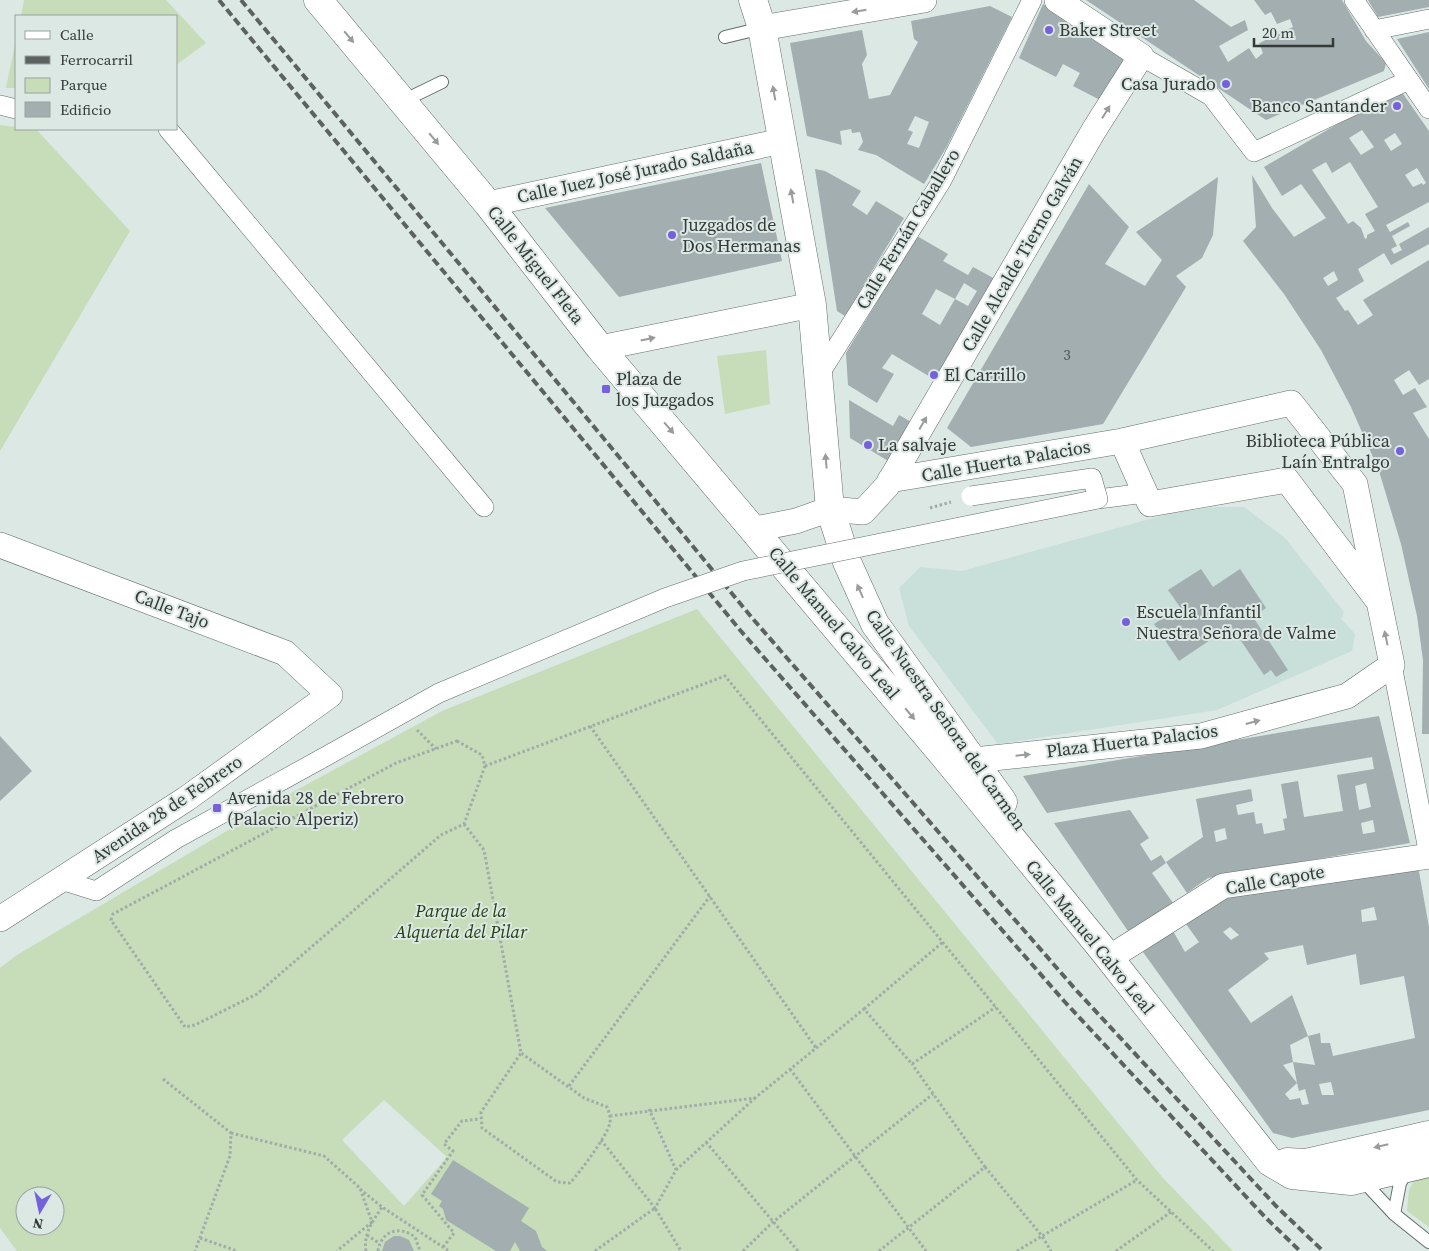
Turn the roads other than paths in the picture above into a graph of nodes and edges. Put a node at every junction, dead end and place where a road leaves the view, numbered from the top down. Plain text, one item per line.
1 (318, 0) edge
2 (753, 0) edge
3 (923, 0) edge
4 (1032, 0) edge
5 (1057, 0) edge
6 (1354, 0) edge
7 (1429, 19) edge
8 (762, 28) junction
9 (1374, 30) junction
10 (725, 37) dead end
11 (1141, 56) junction
12 (1408, 80) junction
13 (442, 82) dead end
14 (403, 101) junction
15 (0, 105) edge
16 (15, 109) edge
17 (1429, 110) edge
18 (169, 130) edge
19 (782, 141) junction
20 (488, 204) junction
21 (812, 305) junction
22 (600, 348) junction
23 (819, 375) junction
24 (1122, 441) junction
25 (890, 480) junction
26 (1145, 493) junction
27 (971, 496) road end
28 (1098, 499) junction
29 (484, 507) dead end
30 (830, 509) junction
31 (755, 529) junction
32 (0, 545) edge
33 (1379, 602) junction
34 (1392, 665) junction
35 (330, 695) joint
36 (945, 757) junction
37 (974, 760) junction
38 (1422, 786) edge
39 (1429, 856) edge
40 (61, 880) junction
41 (0, 919) edge
42 (1106, 954) junction
43 (1429, 1135) edge
44 (1429, 1147) edge
45 (1270, 1162) junction
46 (1419, 1165) edge
47 (1351, 1181) junction
48 (1394, 1214) junction
49 (1429, 1242) edge

1 -> 14 street, Calle Miguel Fleta
2 - 8 street, Calle Nuestra Señora del Carmen
3 -> 8 street
4 - 23 street, Calle Fernán Caballero
5 - 11 street
6 - 9 street
7 - 9 street
8 - 10 lane
19 -> 8 street, Calle Nuestra Señora del Carmen
9 - 12 street
11 - 12 street
25 -> 11 street, Calle Alcalde Tierno Galván
12 - 17 street
13 - 14 lane
14 -> 20 street, Calle Miguel Fleta
15 - 16 street
18 - 29 street
19 - 20 street, Calle Juez José Jurado Saldaña
21 -> 19 street, Calle Nuestra Señora del Carmen
20 - 22 street, Calle Miguel Fleta
22 -> 21 street
21 - 23 street, Calle Nuestra Señora del Carmen
22 -> 31 street, Calle Miguel Fleta
30 -> 23 street, Calle Nuestra Señora del Carmen
24 - 25 street, Calle Huerta Palacios
24 - 26 street
24 - 33 street
25 - 30 street, Calle Alcalde Tierno Galván
26 - 28 street
26 - 33 street
27 - 28 street, bridge
28 - 40 street, bridge
30 - 31 street
37 -> 30 street, Calle Nuestra Señora del Carmen
31 -> 36 street, Calle Manuel Calvo Leal
32 - 35 street, Calle Tajo
34 -> 33 street
37 -> 34 street, Plaza Huerta Palacios
34 - 38 street
35 - 40 street, Avenida 28 de Febrero
36 - 37 street
36 - 42 street, Calle Manuel Calvo Leal
37 - 42 street, Calle Nuestra Señora del Carmen
38 - 39 street
39 - 42 street, Calle Capote
40 - 41 street, Avenida 28 de Febrero
42 - 45 street, Calle Manuel Calvo Leal
43 -> 45 street
44 - 46 lane
45 - 47 street, Calle Manuel Calvo Leal
46 - 47 street, Calle Manuel Calvo Leal
46 - 48 lane
47 - 48 lane
48 - 49 lane

